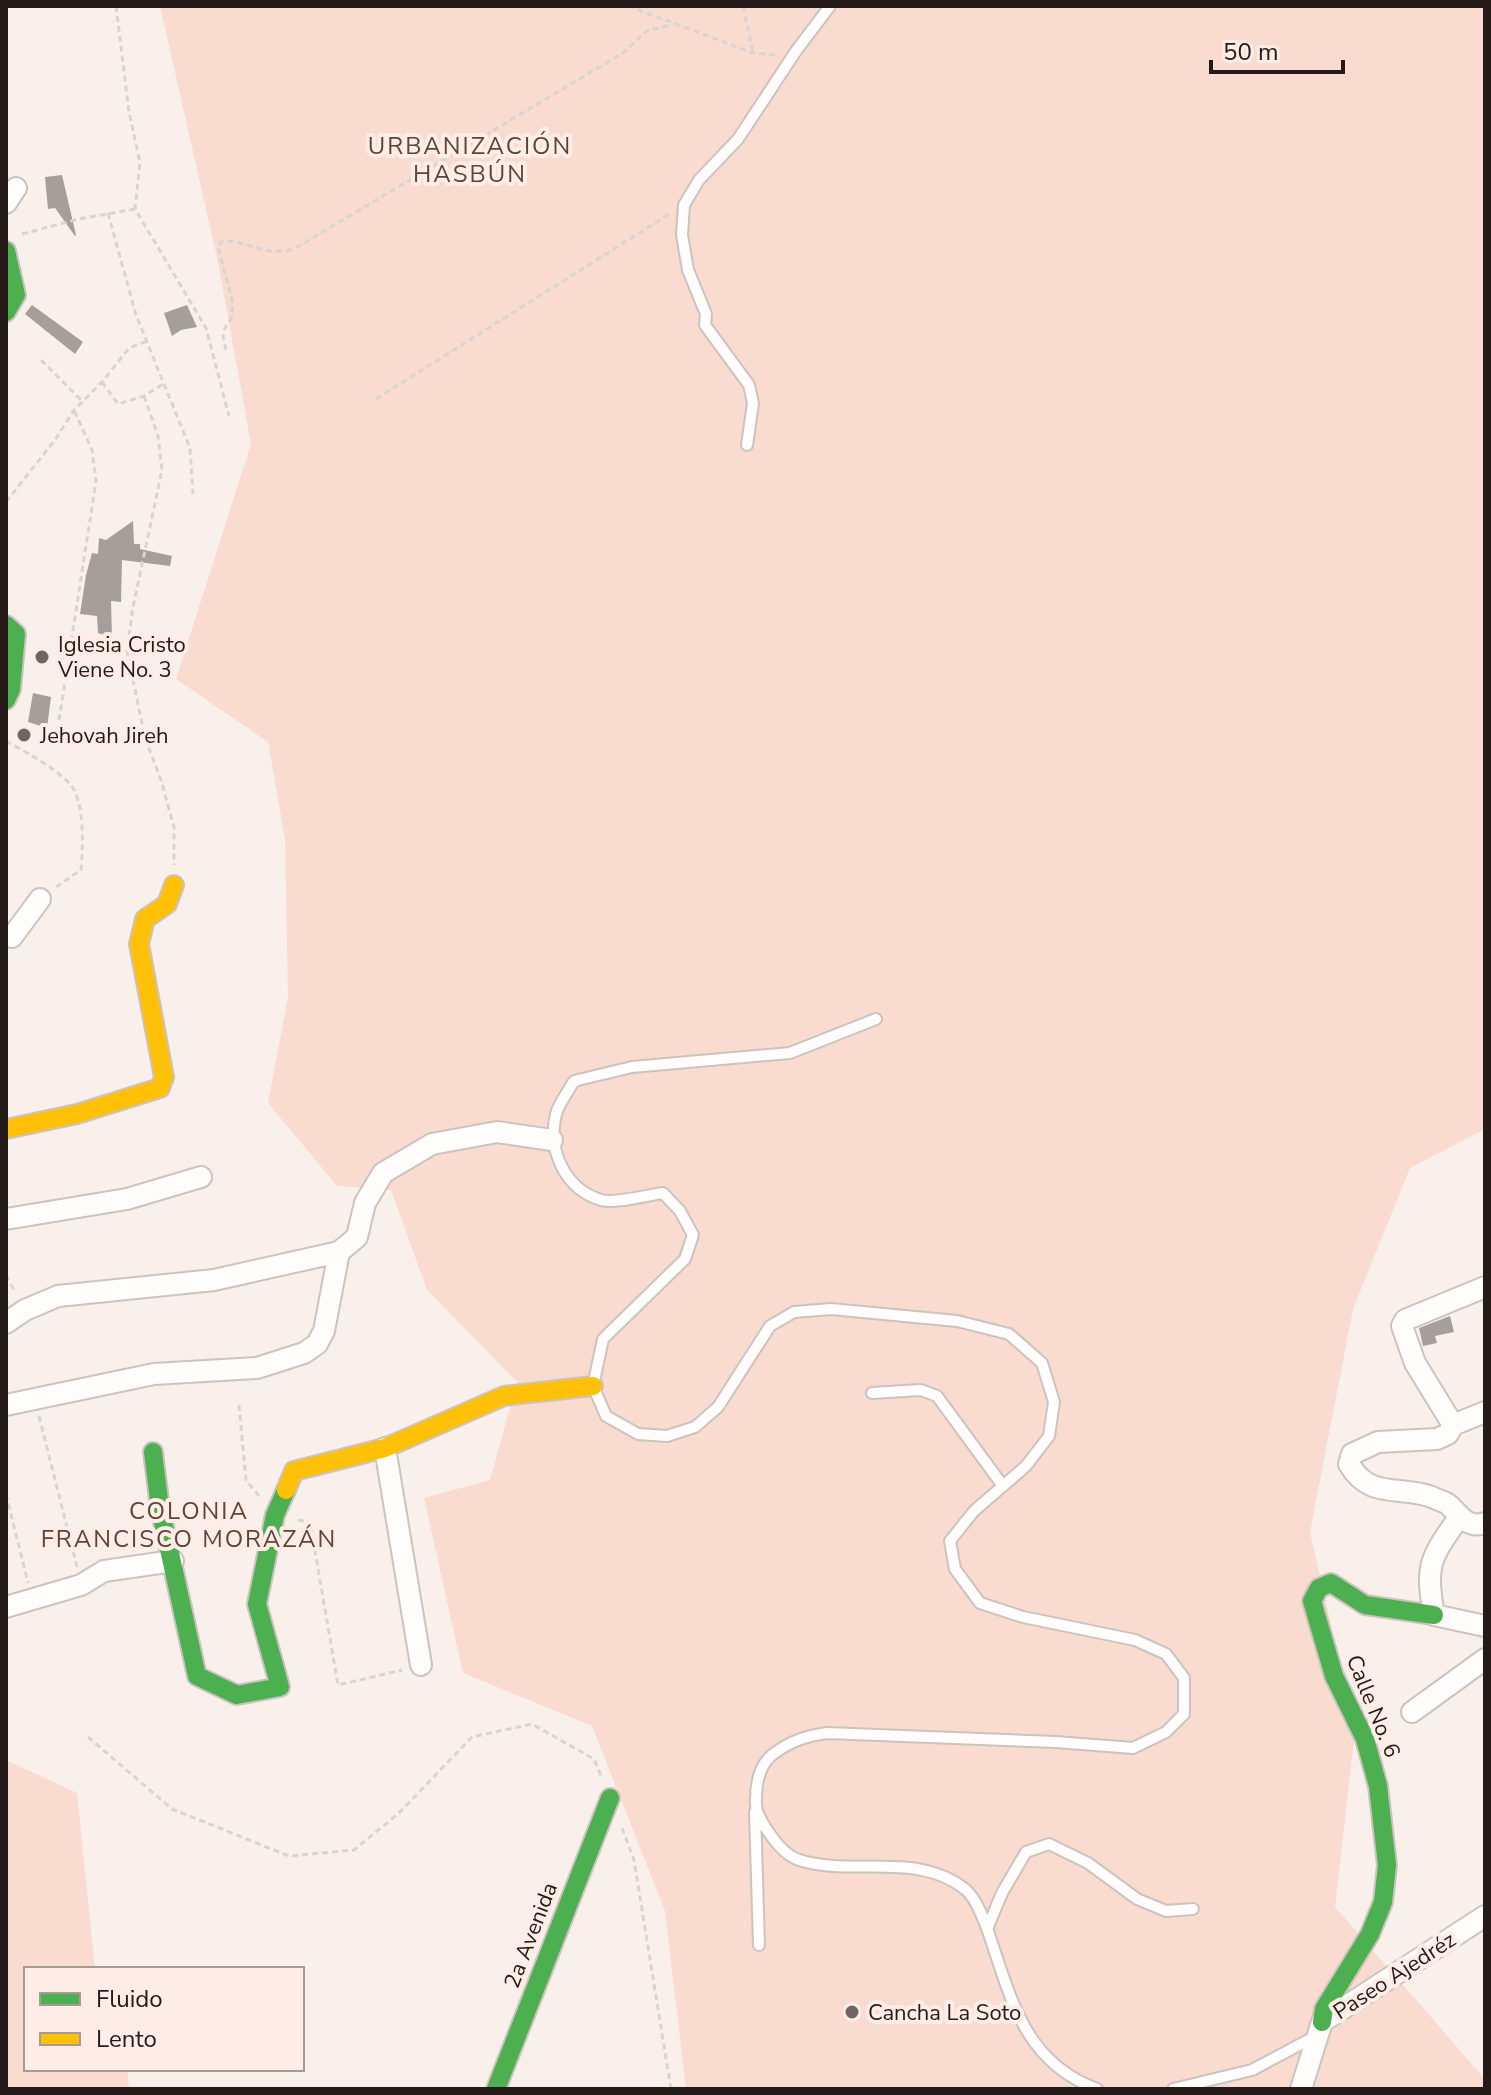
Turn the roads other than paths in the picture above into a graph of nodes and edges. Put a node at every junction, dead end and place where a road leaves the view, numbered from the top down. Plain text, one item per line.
1 (830, 6) edge
2 (6, 251) edge
3 (6, 312) edge
4 (747, 445) dead end
5 (6, 625) edge
6 (6, 700) edge
7 (174, 885) road end
8 (40, 899) road end
9 (6, 936) edge
10 (876, 1019) dead end
11 (6, 1129) edge
12 (552, 1140) junction
13 (201, 1177) dead end
14 (6, 1219) edge
15 (339, 1252) junction
16 (1485, 1287) edge
17 (6, 1323) edge
18 (593, 1386) junction
19 (872, 1393) dead end
20 (6, 1405) edge
21 (1485, 1412) edge
22 (1453, 1425) junction
23 (385, 1448) junction
24 (153, 1452) dead end
25 (1003, 1486) junction
26 (1459, 1517) junction
27 (1482, 1524) edge
28 (173, 1561) junction
29 (6, 1607) edge
30 (1434, 1615) junction
31 (1485, 1626) edge
32 (1485, 1659) edge
33 (421, 1665) road end
34 (1412, 1712) dead end
35 (610, 1798) road end
36 (755, 1810) junction
37 (1193, 1909) dead end
38 (1485, 1916) edge
39 (987, 1929) junction
40 (759, 1945) dead end
41 (1320, 2028) junction
42 (496, 2089) edge
43 (1097, 2089) edge
44 (1173, 2089) edge
45 (1301, 2089) edge

1 - 4 lane
2 - 3 street
5 - 6 street
7 - 11 street
8 - 9 street
10 - 12 lane
12 - 15 street
12 - 18 lane
13 - 14 street
15 - 17 street
15 - 20 street
16 - 22 street
18 - 23 street
18 - 25 lane
19 - 25 lane
21 - 22 street
22 - 26 street
23 - 28 street
23 - 33 street
24 - 28 street
25 - 36 lane
26 - 27 street
26 - 30 street
28 - 29 street
30 - 31 street
30 - 41 street, Calle No. 6
32 - 34 street
35 - 42 street, 2a Avenida
36 - 39 lane
36 - 40 lane
37 - 39 lane
38 - 41 street, Paseo Ajedréz
39 - 43 lane
41 - 44 lane
41 - 45 street, Paseo Ajedréz

